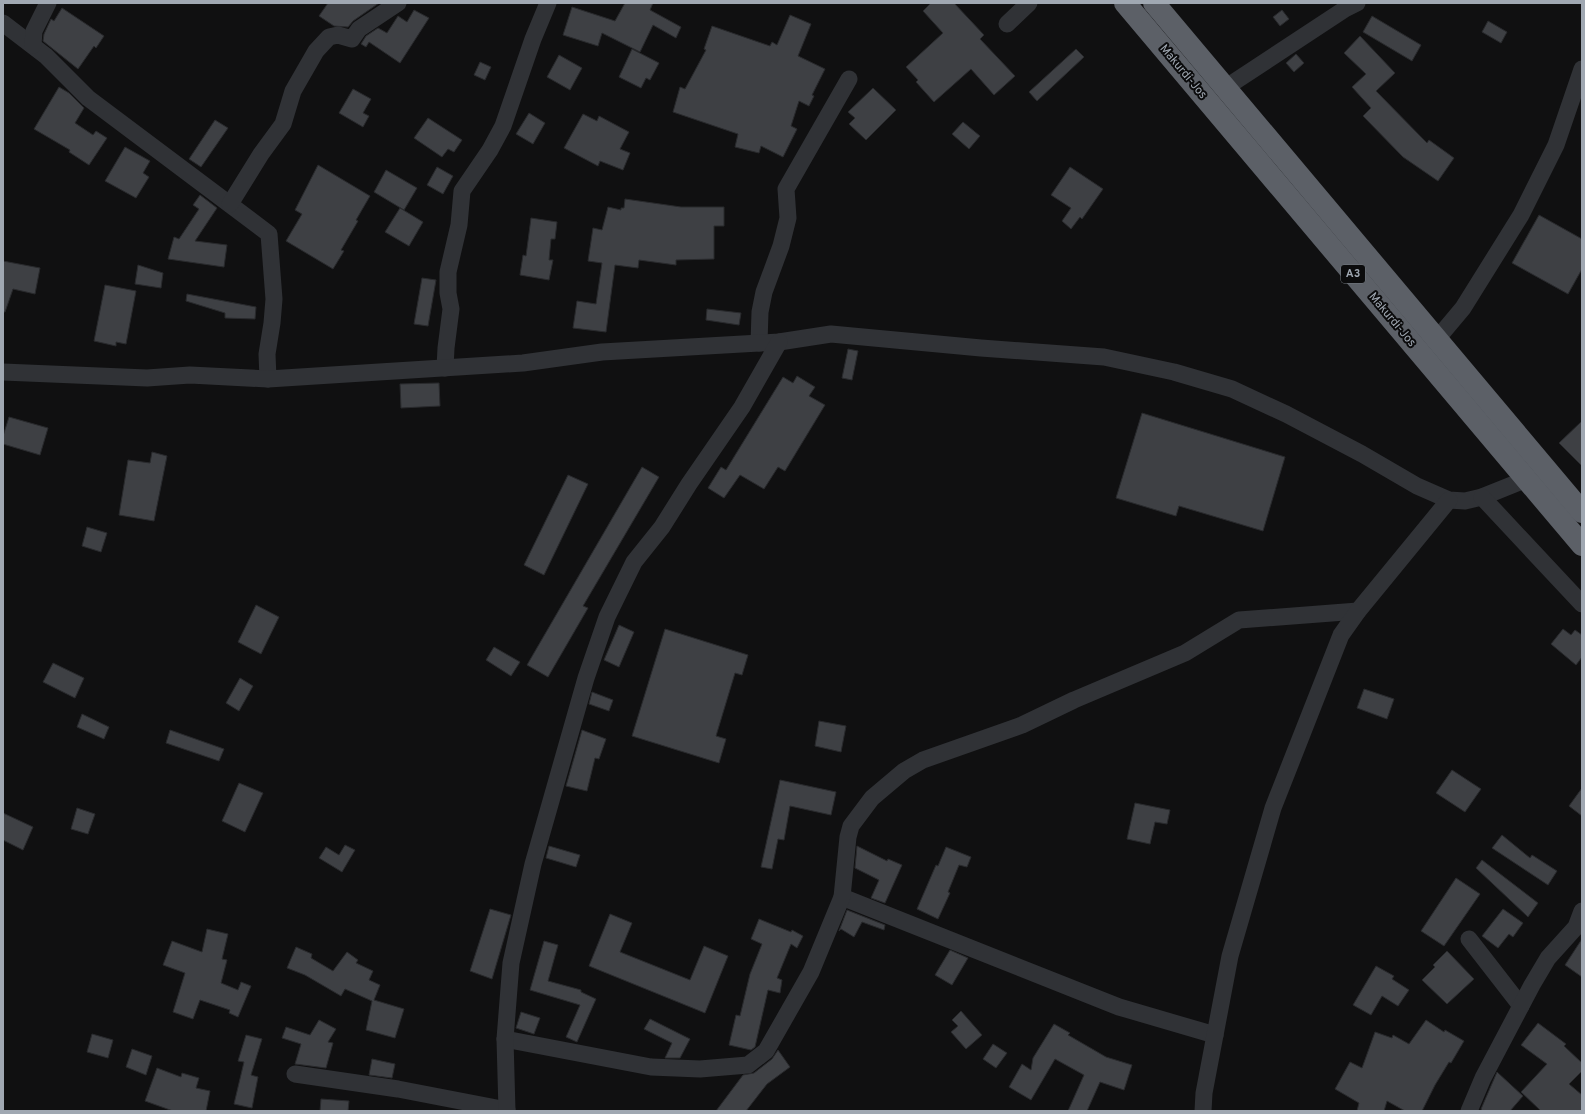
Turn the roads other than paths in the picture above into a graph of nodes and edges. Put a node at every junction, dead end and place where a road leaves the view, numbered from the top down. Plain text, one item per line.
1 (48, 3) edge
2 (398, 3) edge
3 (548, 3) edge
4 (1029, 3) edge
5 (1125, 3) edge
6 (1154, 3) edge
7 (1357, 3) edge
8 (3, 23) edge
9 (1007, 24) dead end
10 (33, 46) junction
11 (1582, 69) edge
12 (849, 79) dead end
13 (1225, 88) junction
14 (230, 204) junction
15 (1437, 339) junction
16 (779, 342) junction
17 (759, 343) junction
18 (446, 368) junction
19 (3, 372) edge
20 (268, 379) junction
21 (1526, 479) junction
22 (1482, 497) junction
23 (1449, 500) junction
24 (1582, 512) edge
25 (1582, 545) edge
26 (1582, 604) edge
27 (1358, 611) junction
28 (842, 897) junction
29 (1582, 911) edge
30 (1469, 939) dead end
31 (1521, 1006) junction
32 (1215, 1035) junction
33 (505, 1039) junction
34 (295, 1074) dead end
35 (507, 1111) edge
36 (1203, 1111) edge
37 (1469, 1111) edge

1 - 10 street
2 - 14 street
3 - 18 street
4 - 9 street
5 - 21 highway, Makurdi-Jos / A3
6 - 13 highway, Makurdi-Jos / A3
7 - 13 street
8 - 10 street
10 - 14 street
11 - 15 street
12 - 17 street
13 - 15 highway, Makurdi-Jos / A3
14 - 20 street
15 - 24 highway, Makurdi-Jos / A3
16 - 17 street
16 - 23 street
16 - 33 street
17 - 18 street
18 - 20 street
19 - 20 street
21 - 22 street
21 - 25 highway, Makurdi-Jos / A3
22 - 23 street
22 - 26 street
23 - 27 street
27 - 28 street
27 - 32 street
28 - 32 street
28 - 33 street
29 - 31 street
30 - 31 street
31 - 37 street
32 - 36 street
33 - 35 street
34 - 35 street

